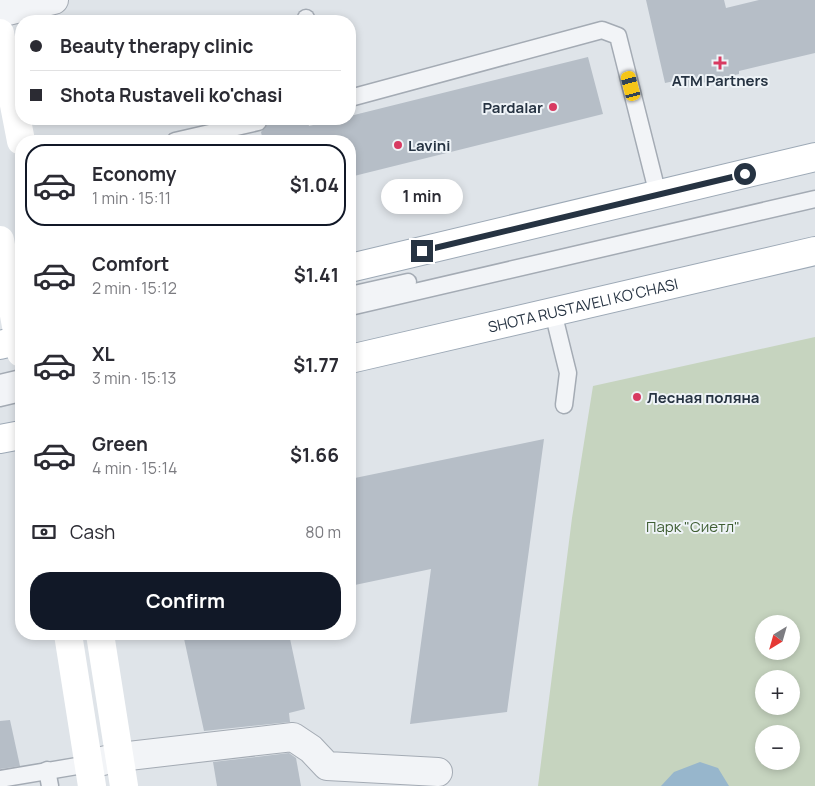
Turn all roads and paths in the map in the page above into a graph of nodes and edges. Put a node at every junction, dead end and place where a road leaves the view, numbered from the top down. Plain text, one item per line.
1 (54, 0) edge
2 (0, 12) edge
3 (0, 33) edge
4 (356, 96) edge
5 (15, 110) edge
6 (245, 125) edge
7 (201, 135) edge
8 (815, 157) edge
9 (815, 190) edge
10 (658, 195) junction
11 (815, 199) edge
12 (0, 240) edge
13 (815, 251) edge
14 (356, 267) edge
15 (356, 294) edge
16 (356, 306) edge
17 (553, 312) junction
18 (15, 344) edge
19 (356, 358) edge
20 (15, 379) edge
21 (0, 383) edge
22 (15, 394) edge
23 (0, 398) edge
24 (564, 405) dead end
25 (15, 436) edge
26 (0, 439) edge
27 (69, 640) edge
28 (101, 640) edge
29 (120, 757) junction
30 (47, 770) junction
31 (438, 772) dead end
32 (90, 775) edge
33 (0, 779) edge
34 (50, 786) edge
35 (124, 786) edge

1 - 2 street
3 - 5 main road
4 - 10 lane
6 - 7 lane
8 - 10 main road
9 - 15 lane
10 - 14 main road
11 - 16 lane
12 - 18 main road
13 - 17 main road, SHOTA RUSTAVELI KO'CHASI
17 - 19 main road, SHOTA RUSTAVELI KO'CHASI
17 - 24 lane
20 - 21 lane
22 - 23 lane
25 - 26 main road
27 - 32 main road
28 - 29 main road
29 - 31 street
29 - 32 street
29 - 35 main road
30 - 32 lane
30 - 33 lane
30 - 34 lane

